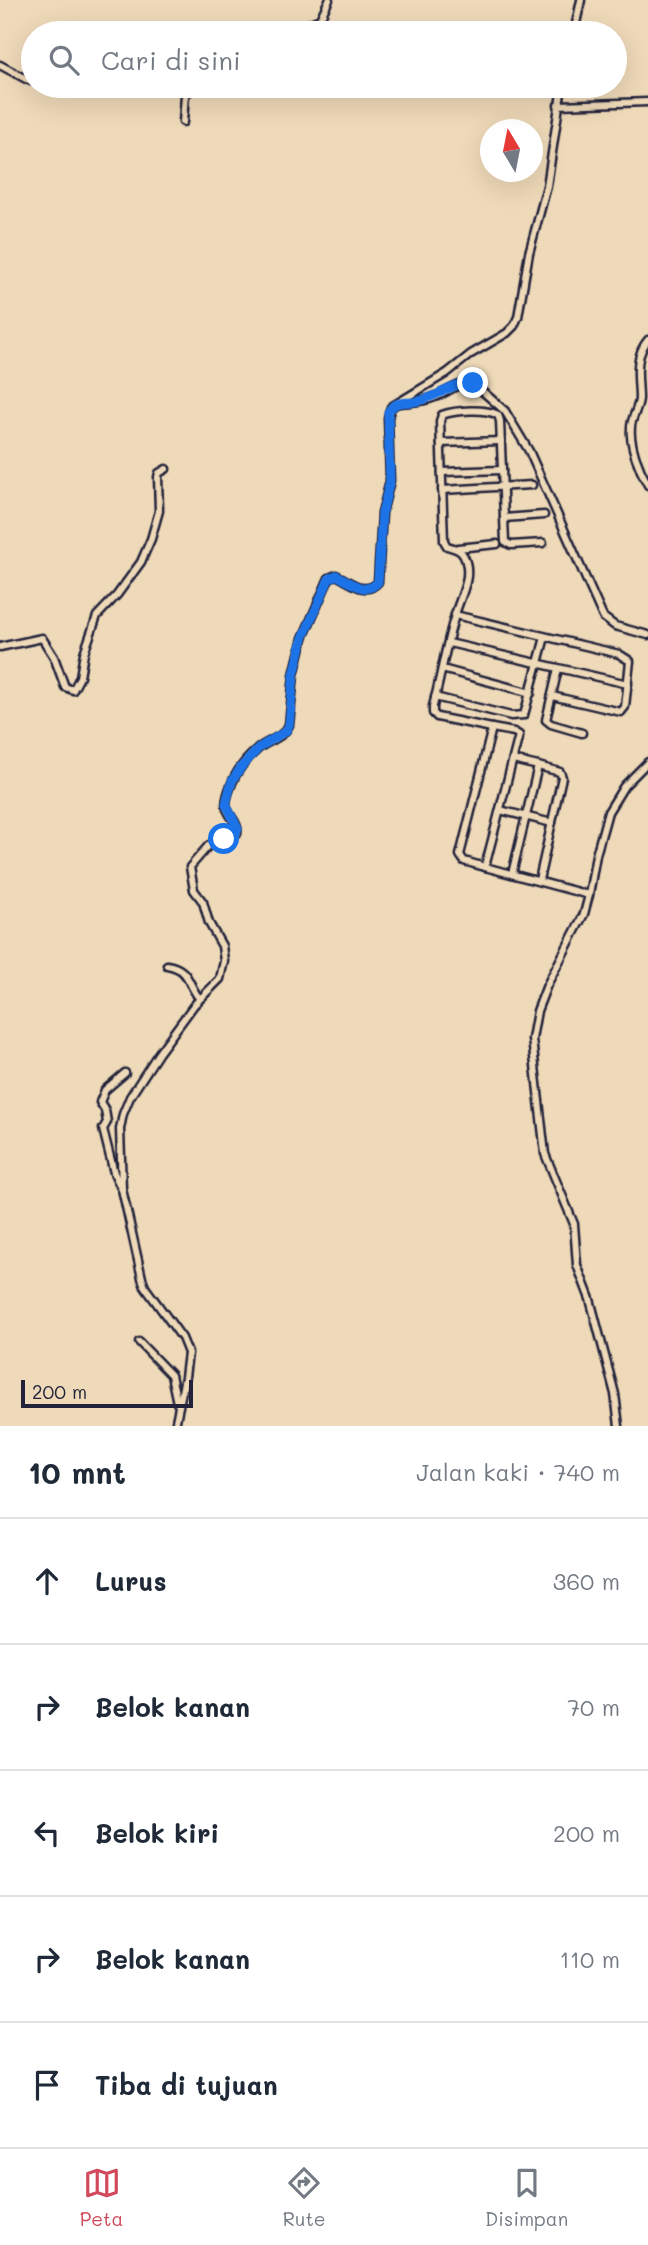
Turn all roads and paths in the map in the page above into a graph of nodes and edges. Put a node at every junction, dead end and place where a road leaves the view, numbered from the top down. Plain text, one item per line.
1 (329, 0) edge
2 (581, 0) edge
3 (315, 21) edge
4 (577, 21) edge
5 (0, 65) edge
6 (21, 76) edge
7 (185, 98) edge
8 (559, 98) edge
9 (648, 102) edge
10 (558, 105) junction
11 (183, 122) dead end
12 (648, 340) edge
13 (398, 403) junction
14 (501, 441) junction
15 (440, 443) junction
16 (166, 469) dead end
17 (502, 470) junction
18 (442, 472) junction
19 (532, 485) dead end
20 (648, 485) edge
21 (502, 486) junction
22 (442, 490) junction
23 (544, 515) dead end
24 (504, 518) junction
25 (543, 543) dead end
26 (497, 544) dead end
27 (457, 548) junction
28 (455, 615) junction
29 (648, 635) edge
30 (545, 637) junction
31 (449, 643) junction
32 (0, 647) edge
33 (538, 665) junction
34 (442, 669) junction
35 (558, 669) junction
36 (628, 684) junction
37 (531, 693) junction
38 (435, 696) junction
39 (552, 696) junction
40 (492, 728) junction
41 (582, 733) dead end
42 (513, 760) junction
43 (648, 762) edge
44 (537, 766) junction
45 (500, 810) junction
46 (526, 816) junction
47 (552, 823) junction
48 (485, 867) junction
49 (512, 874) junction
50 (538, 880) junction
51 (590, 895) junction
52 (167, 965) dead end
53 (199, 998) junction
54 (125, 1073) dead end
55 (122, 1189) junction
56 (139, 1342) dead end
57 (177, 1408) junction
58 (175, 1426) edge
59 (619, 1426) edge

1 - 3 street
2 - 4 street
5 - 6 street
7 - 11 street
8 - 10 street
9 - 10 street
10 - 13 street
12 - 20 street
13 - 29 street
13 - 53 street
14 - 15 street
14 - 15 street
14 - 17 street
15 - 18 street
16 - 32 street
17 - 18 street
17 - 21 street
18 - 22 street
19 - 21 street
21 - 22 street
21 - 24 street
22 - 27 street
23 - 24 street
24 - 25 street
26 - 27 street
27 - 28 street
28 - 30 street
28 - 31 street
30 - 33 street
30 - 36 street
31 - 33 street
31 - 34 street
33 - 35 street
33 - 37 street
34 - 37 street
34 - 38 street
35 - 36 street
35 - 39 street
36 - 39 street
37 - 38 street
38 - 40 street
39 - 41 street
40 - 42 street
40 - 48 street
42 - 44 street
42 - 45 street
43 - 51 street
44 - 46 street
44 - 47 street
45 - 46 street
45 - 48 street
46 - 47 street
46 - 49 street
47 - 50 street
48 - 49 street
49 - 50 street
50 - 51 street
51 - 59 street
52 - 53 street
53 - 55 street
54 - 55 street
55 - 57 street
56 - 57 street
57 - 58 street

